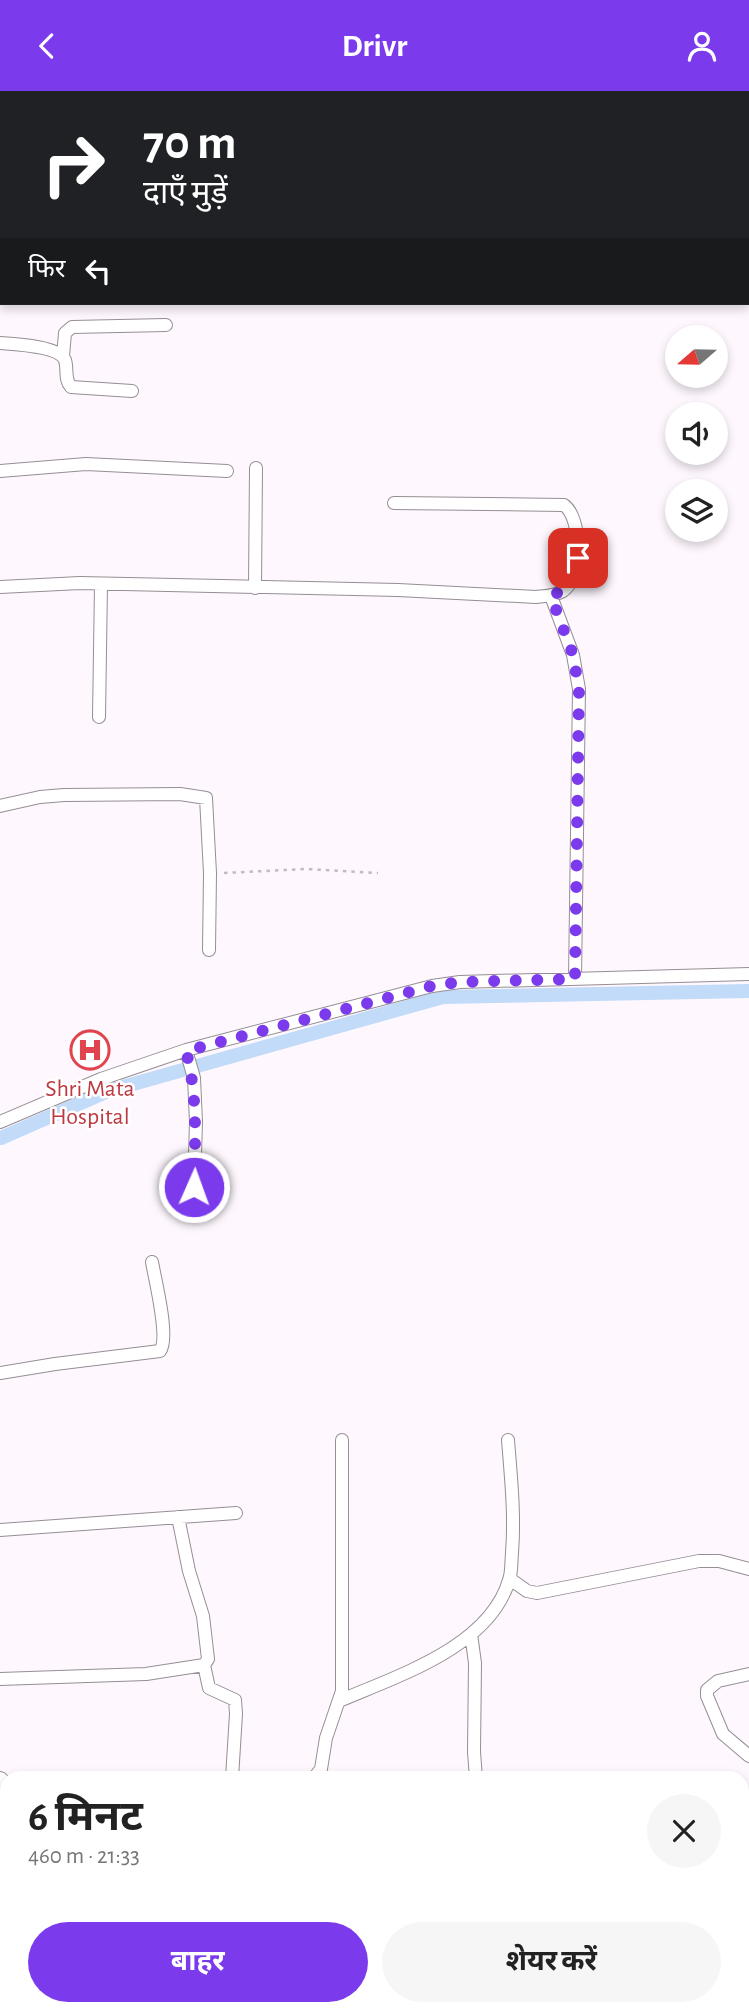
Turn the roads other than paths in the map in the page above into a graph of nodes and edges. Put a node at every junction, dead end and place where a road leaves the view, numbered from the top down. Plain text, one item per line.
1 (166, 325) dead end
2 (0, 343) edge
3 (63, 356) junction
4 (132, 391) dead end
5 (256, 468) dead end
6 (0, 471) edge
7 (226, 471) dead end
8 (394, 503) dead end
9 (100, 584) junction
10 (0, 587) edge
11 (255, 588) junction
12 (551, 596) junction
13 (99, 717) dead end
14 (0, 806) edge
15 (209, 950) dead end
16 (749, 974) edge
17 (575, 979) junction
18 (187, 1053) junction
19 (0, 1122) edge
20 (194, 1187) dead end
21 (152, 1262) dead end
22 (0, 1373) edge
23 (342, 1440) dead end
24 (508, 1440) dead end
25 (236, 1513) dead end
26 (178, 1517) junction
27 (0, 1529) edge
28 (749, 1569) edge
29 (510, 1579) junction
30 (471, 1634) junction
31 (204, 1665) junction
32 (749, 1674) edge
33 (0, 1679) edge
34 (339, 1701) junction
35 (749, 1756) edge
36 (232, 1771) edge
37 (320, 1771) edge
38 (475, 1771) edge

1 - 3 street
2 - 3 street
3 - 4 street
5 - 11 street
6 - 7 street
8 - 12 street
9 - 10 street
9 - 11 street
9 - 13 street
11 - 12 street
12 - 17 street
14 - 15 street
16 - 17 street
17 - 18 street
18 - 19 street
18 - 20 street
21 - 22 street
23 - 34 street
24 - 29 street
25 - 26 street
26 - 27 street
26 - 31 street
28 - 29 street
29 - 30 street
30 - 34 street
30 - 38 street
31 - 33 street
31 - 36 street
32 - 35 street
34 - 37 street

